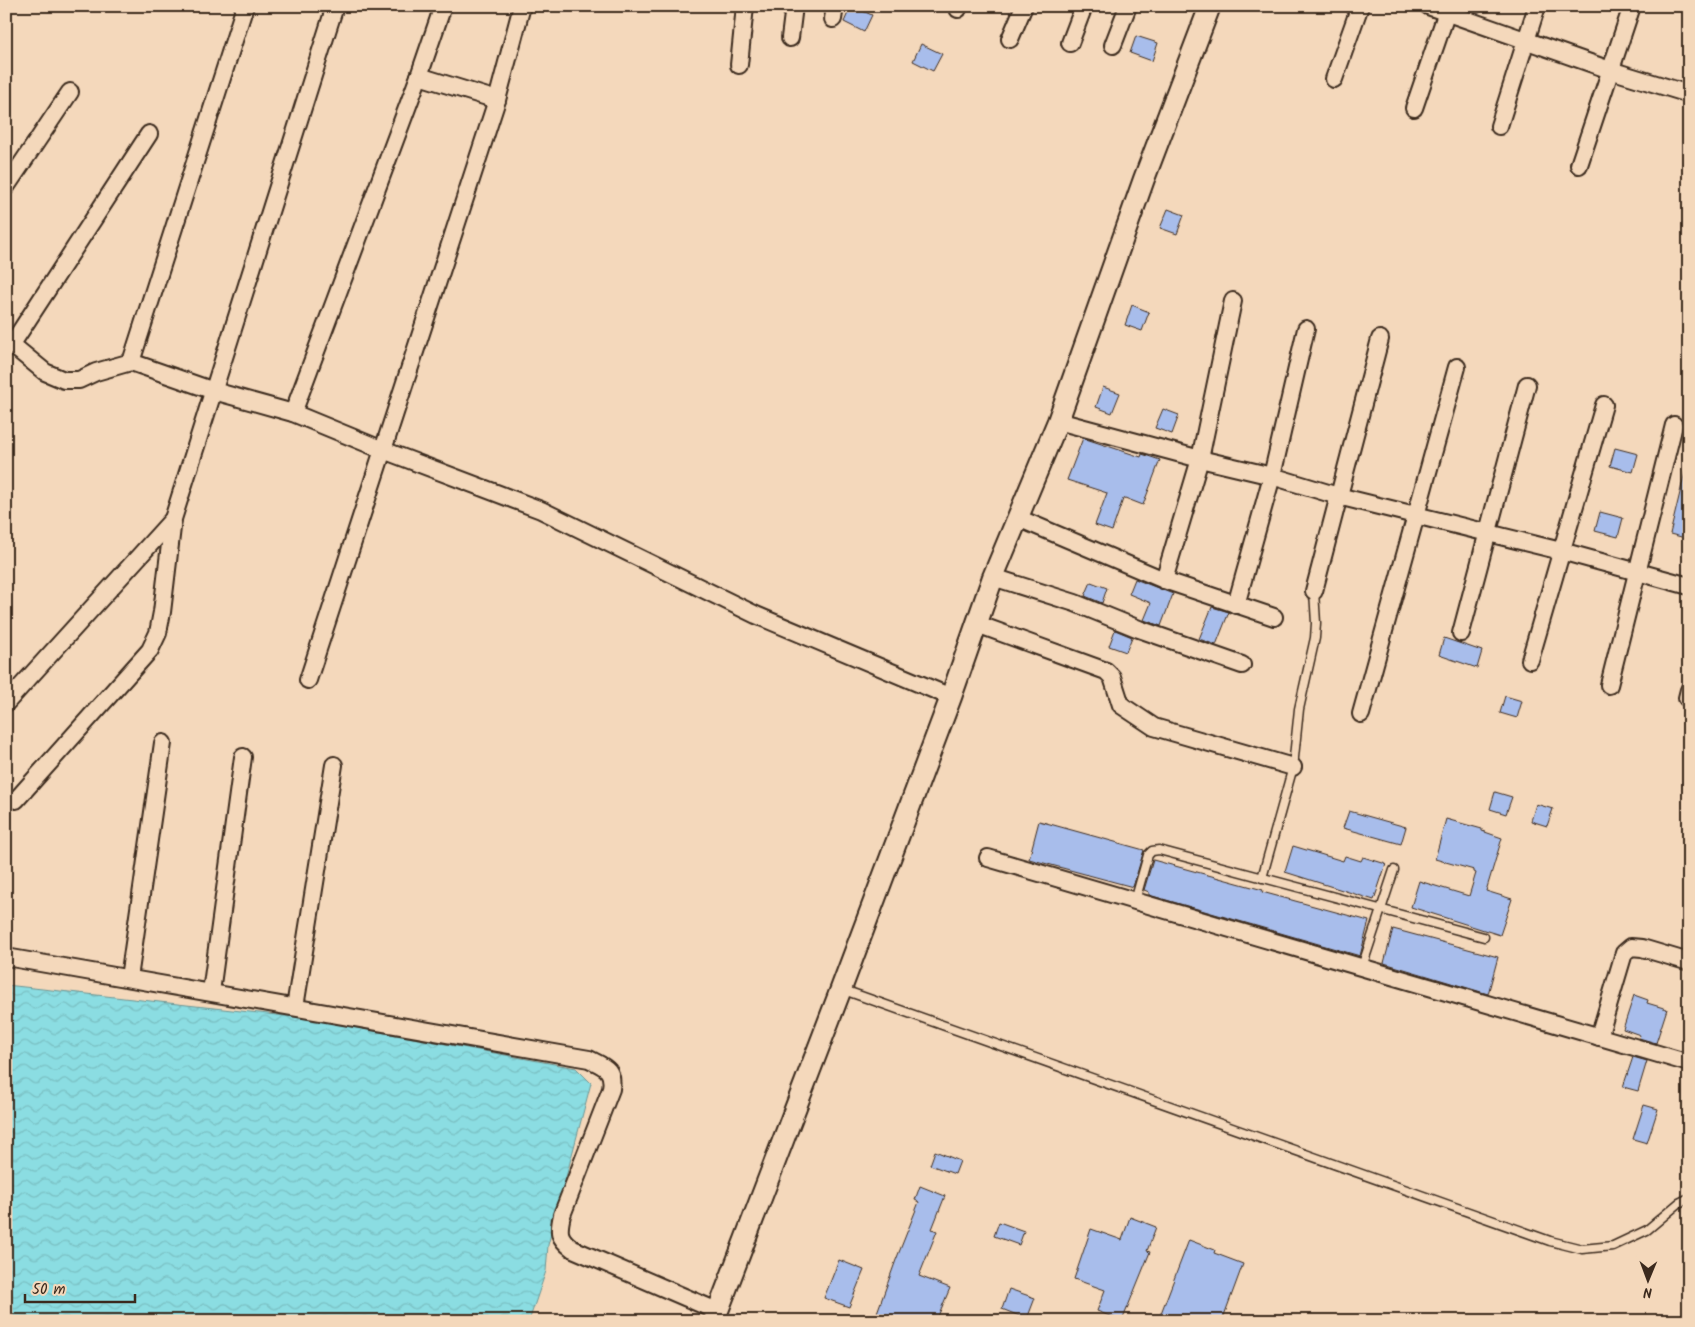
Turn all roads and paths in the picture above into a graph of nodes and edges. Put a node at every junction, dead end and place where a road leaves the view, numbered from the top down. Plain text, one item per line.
1 (245, 6) edge
2 (335, 6) edge
3 (443, 6) edge
4 (522, 6) edge
5 (745, 6) edge
6 (794, 6) edge
7 (1024, 6) edge
8 (1084, 6) edge
9 (1128, 6) edge
10 (1210, 6) edge
11 (1360, 6) edge
12 (1428, 6) edge
13 (1537, 6) edge
14 (1632, 6) edge
15 (1447, 10) edge
16 (790, 38) dead end
17 (1010, 39) dead end
18 (1525, 40) junction
19 (1070, 43) dead end
20 (1113, 44) dead end
21 (739, 64) dead end
22 (1610, 70) junction
23 (419, 76) junction
24 (1334, 79) dead end
25 (70, 92) dead end
26 (1689, 94) edge
27 (497, 100) junction
28 (1414, 108) dead end
29 (1499, 126) dead end
30 (149, 134) dead end
31 (1579, 165) dead end
32 (6, 188) edge
33 (1233, 301) dead end
34 (1306, 329) dead end
35 (1380, 339) dead end
36 (9, 342) edge
37 (131, 362) junction
38 (1457, 367) dead end
39 (1527, 385) dead end
40 (214, 391) junction
41 (1604, 405) dead end
42 (293, 413) junction
43 (1058, 421) junction
44 (1674, 425) dead end
45 (383, 450) junction
46 (1200, 458) junction
47 (1272, 476) junction
48 (1338, 496) junction
49 (1416, 514) junction
50 (1018, 518) junction
51 (173, 519) junction
52 (1488, 533) junction
53 (1561, 552) junction
54 (1637, 572) junction
55 (993, 577) junction
56 (1164, 580) junction
57 (1689, 586) edge
58 (1314, 592) joint
59 (1236, 605) junction
60 (1274, 617) dead end
61 (977, 624) junction
62 (1461, 633) dead end
63 (1530, 660) dead end
64 (1242, 665) dead end
65 (308, 680) dead end
66 (1608, 685) dead end
67 (951, 697) junction
68 (6, 703) edge
69 (1361, 714) dead end
70 (163, 743) dead end
71 (243, 757) dead end
72 (334, 765) dead end
73 (1293, 767) junction
74 (16, 800) dead end
75 (988, 858) dead end
76 (1394, 870) dead end
77 (1262, 878) junction
78 (1135, 900) junction
79 (1380, 910) junction
80 (1484, 937) dead end
81 (6, 956) edge
82 (1689, 962) edge
83 (1362, 967) junction
84 (129, 978) junction
85 (841, 989) junction
86 (211, 992) junction
87 (295, 1007) junction
88 (1599, 1037) junction
89 (1689, 1063) edge
90 (1689, 1198) edge
91 (716, 1316) edge

1 - 37 street
2 - 40 street
3 - 23 street
4 - 27 street
5 - 21 street
6 - 16 street
7 - 17 street
8 - 19 street
9 - 20 street
10 - 43 street
11 - 24 street
12 - 15 street
13 - 18 street
14 - 22 street
15 - 18 street
15 - 28 street
18 - 22 street
18 - 29 street
22 - 26 street
22 - 31 street
23 - 27 street
23 - 42 street
25 - 32 street
27 - 45 street
30 - 36 street
33 - 46 street
34 - 47 street
35 - 48 street
36 - 37 street
37 - 40 street
38 - 49 street
39 - 52 street
40 - 42 street
40 - 51 street
41 - 53 street
42 - 45 street
43 - 46 street
43 - 50 street
44 - 54 street
45 - 65 street
45 - 67 street
46 - 47 street
46 - 56 street
47 - 48 street
47 - 59 street
48 - 49 street
48 - 58 street
49 - 52 street
49 - 69 street
50 - 55 street
50 - 56 street
51 - 68 street
51 - 74 street
52 - 53 street
52 - 62 street
53 - 54 street
53 - 63 street
54 - 57 street
54 - 66 street
55 - 61 street
55 - 64 street
56 - 59 street
58 - 73 lane
59 - 60 street
61 - 67 street
61 - 73 street
67 - 85 street
70 - 84 street
71 - 86 street
72 - 87 street
73 - 77 lane
75 - 78 street
76 - 79 lane
77 - 78 lane
77 - 79 lane
78 - 83 street
79 - 80 lane
79 - 83 lane
81 - 84 street
82 - 88 street
83 - 88 street
84 - 86 street
85 - 90 lane
85 - 91 street
86 - 87 street
87 - 91 street
88 - 89 street

